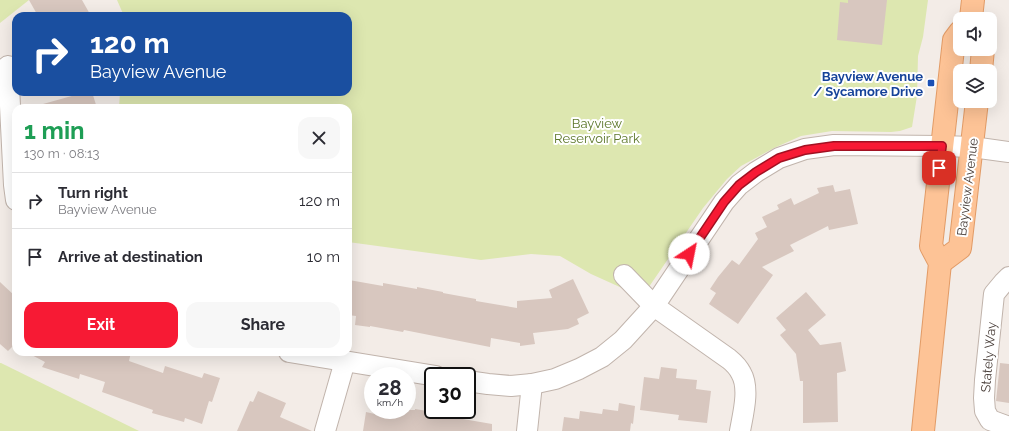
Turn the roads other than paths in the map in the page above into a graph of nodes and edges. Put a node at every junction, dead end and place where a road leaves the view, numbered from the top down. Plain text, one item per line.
1 (954, 56) edge
2 (8, 66) dead end
3 (974, 108) edge
4 (12, 145) edge
5 (957, 146) junction
6 (1009, 152) edge
7 (940, 263) junction
8 (624, 275) dead end
9 (1009, 277) edge
10 (654, 306) junction
11 (314, 356) edge
12 (345, 361) junction
13 (424, 374) edge
14 (476, 382) edge
15 (532, 384) junction
16 (988, 426) edge
17 (1009, 427) edge
18 (325, 431) edge
19 (527, 431) edge
20 (740, 431) edge
21 (923, 431) edge

1 - 5 main road, Bayview Avenue
2 - 4 street
3 - 5 main road, Bayview Avenue
5 - 6 street
5 - 7 main road, Bayview Avenue
5 - 7 main road, Bayview Avenue
5 - 10 street
7 - 21 main road
8 - 10 street
9 - 16 street, Stately Way
10 - 15 street
10 - 20 street
11 - 12 street
12 - 13 street
12 - 18 street
14 - 15 street
15 - 19 street
16 - 17 street, Stately Way

